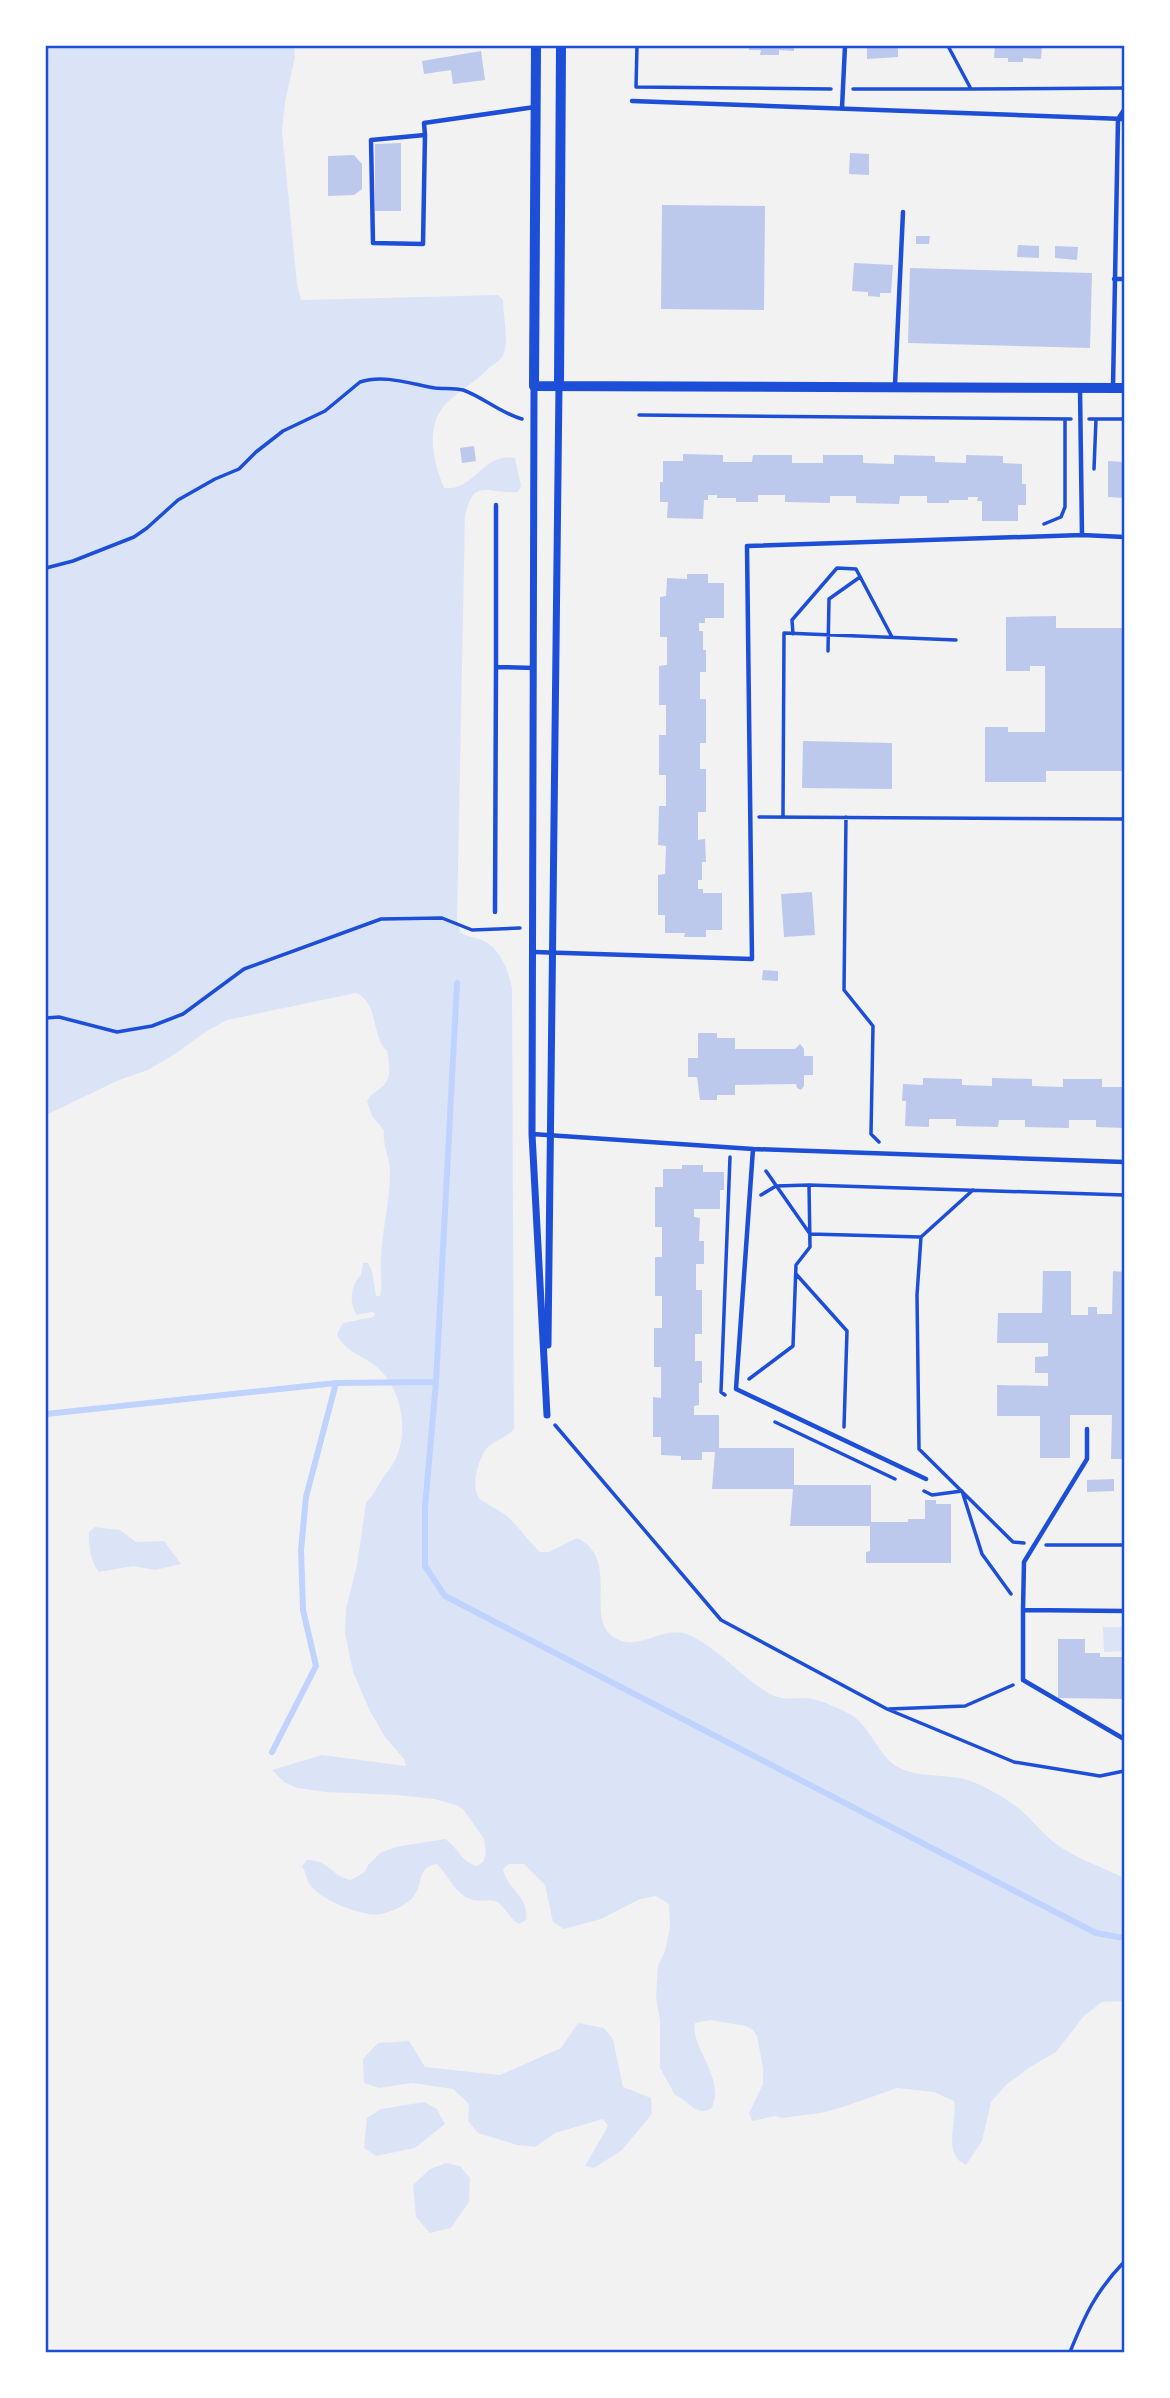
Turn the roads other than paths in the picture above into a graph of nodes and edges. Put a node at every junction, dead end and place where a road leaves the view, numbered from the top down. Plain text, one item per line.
1 (536, 46) edge
2 (561, 46) edge
3 (845, 46) edge
4 (632, 101) dead end
5 (536, 107) junction
6 (842, 108) junction
7 (1125, 110) edge
8 (1121, 119) edge
9 (425, 135) junction
10 (902, 212) dead end
11 (1114, 279) junction
12 (1125, 279) edge
13 (534, 386) junction
14 (559, 386) junction
15 (895, 386) junction
16 (1119, 388) edge
17 (1080, 389) junction
18 (496, 505) dead end
19 (1082, 535) junction
20 (1125, 537) edge
21 (496, 667) junction
22 (535, 668) junction
23 (495, 912) dead end
24 (534, 952) junction
25 (552, 953) junction
26 (532, 1134) junction
27 (550, 1135) junction
28 (753, 1149) junction
29 (1125, 1162) edge
30 (1087, 1429) dead end
31 (926, 1479) dead end
32 (1023, 1611) junction
33 (1125, 1611) edge
34 (1125, 1738) edge

1 - 5 street
2 - 14 street
3 - 6 lane
4 - 6 lane
5 - 9 lane
5 - 13 street
6 - 8 lane
7 - 8 lane
8 - 11 lane
9 - 9 lane
10 - 15 lane
11 - 12 lane
11 - 16 lane
13 - 14 street
13 - 22 street
14 - 15 street
14 - 25 street
15 - 17 street
16 - 17 street
17 - 19 lane
18 - 21 lane
19 - 20 lane
19 - 25 lane
21 - 22 lane
21 - 23 lane
22 - 24 street
24 - 25 lane
24 - 26 street
25 - 27 street
26 - 27 lane
26 - 27 street
27 - 28 lane
28 - 29 lane
28 - 31 lane
30 - 32 lane
32 - 33 lane
32 - 34 lane

